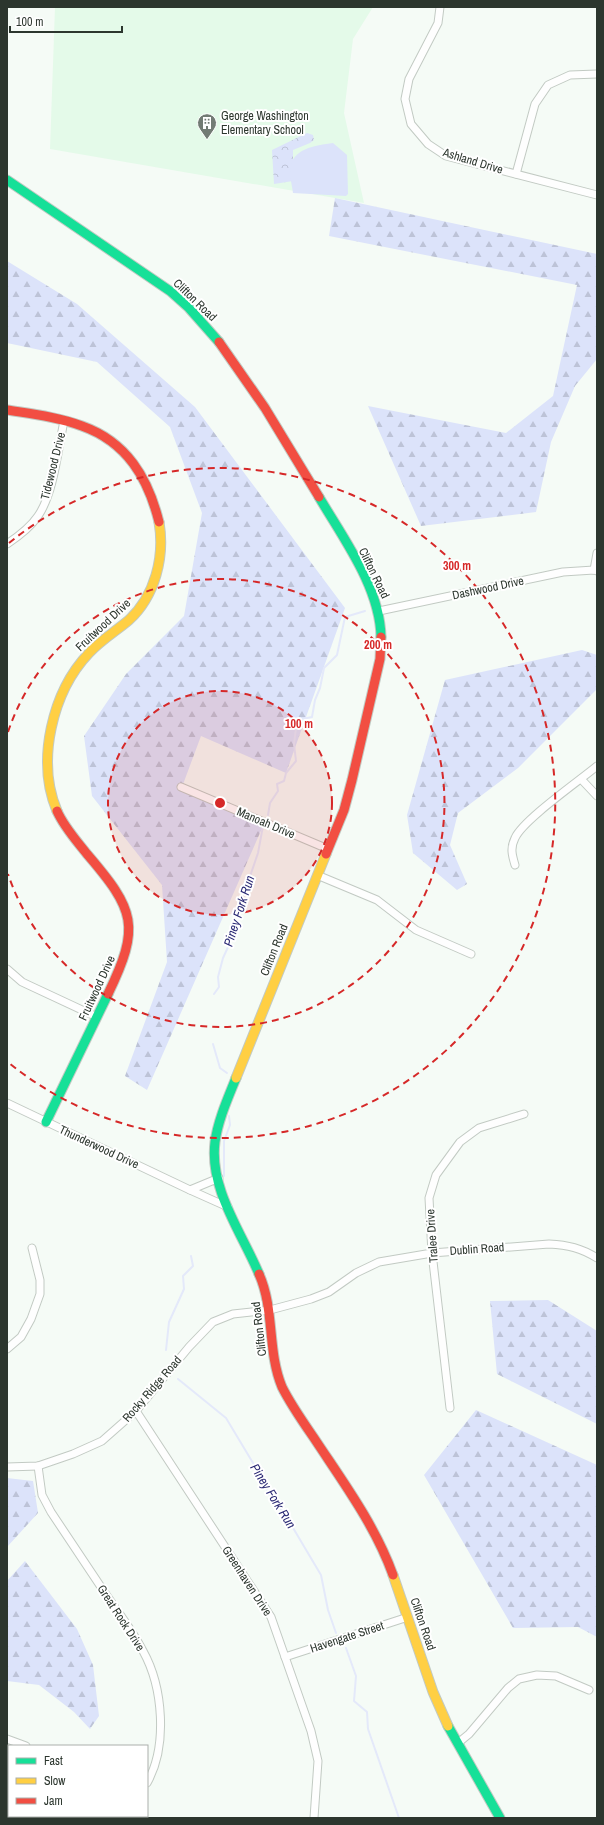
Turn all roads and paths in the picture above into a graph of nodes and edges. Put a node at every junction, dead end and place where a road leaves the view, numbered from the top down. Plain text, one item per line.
1 (440, 7) edge
2 (597, 74) edge
3 (516, 174) junction
4 (7, 180) edge
5 (597, 195) edge
6 (7, 410) edge
7 (64, 421) junction
8 (7, 544) edge
9 (597, 552) edge
10 (595, 571) edge
11 (379, 611) junction
12 (597, 766) edge
13 (581, 780) junction
14 (181, 787) dead end
15 (597, 796) edge
16 (328, 849) junction
17 (515, 865) dead end
18 (317, 875) junction
19 (471, 954) dead end
20 (7, 969) edge
21 (97, 1017) junction
22 (7, 1103) edge
23 (524, 1114) dead end
24 (46, 1122) junction
25 (219, 1178) junction
26 (190, 1190) junction
27 (228, 1206) junction
28 (32, 1248) dead end
29 (432, 1253) junction
30 (597, 1258) edge
31 (270, 1310) junction
32 (7, 1349) edge
33 (450, 1408) dead end
34 (136, 1411) junction
35 (38, 1466) junction
36 (7, 1467) edge
37 (408, 1617) junction
38 (285, 1658) junction
39 (589, 1690) dead end
40 (7, 1739) edge
41 (458, 1742) junction
42 (23, 1745) edge
43 (148, 1780) edge
44 (314, 1818) edge
45 (500, 1818) edge

1 - 3 street, Ashland Drive
2 - 3 street
3 - 5 street, Ashland Drive
4 - 11 main road, Clifton Road
6 - 7 main road, Fruitwood Drive
7 - 8 street, Tidewood Drive
7 - 21 main road, Fruitwood Drive
9 - 10 street
10 - 11 street, Dashwood Drive
11 - 16 main road, Clifton Road
12 - 13 street
13 - 15 street
13 - 17 street
14 - 16 street, Manoah Drive
16 - 18 main road, Clifton Road
18 - 19 street
18 - 25 main road, Clifton Road
20 - 21 street
21 - 24 main road, Fruitwood Drive
22 - 24 street, Thunderwood Drive
23 - 29 street, Tralee Drive
24 - 26 street, Thunderwood Drive
25 - 26 street
25 - 27 main road, Clifton Road
26 - 27 street, Thunderwood Drive
27 - 31 main road, Clifton Road
28 - 32 street
29 - 30 street, Dublin Road
29 - 31 street, Dublin Road
29 - 33 street, Tralee Drive
31 - 34 street, Rocky Ridge Road
31 - 37 main road, Clifton Road
34 - 35 street, Rocky Ridge Road
34 - 38 street, Greenhaven Drive
35 - 36 street, Rocky Ridge Road
35 - 43 street, Great Rock Drive
37 - 38 street, Havengate Street
37 - 41 main road, Clifton Road
38 - 44 street, Greenhaven Drive
39 - 41 street
40 - 42 street
41 - 45 main road, Clifton Road

